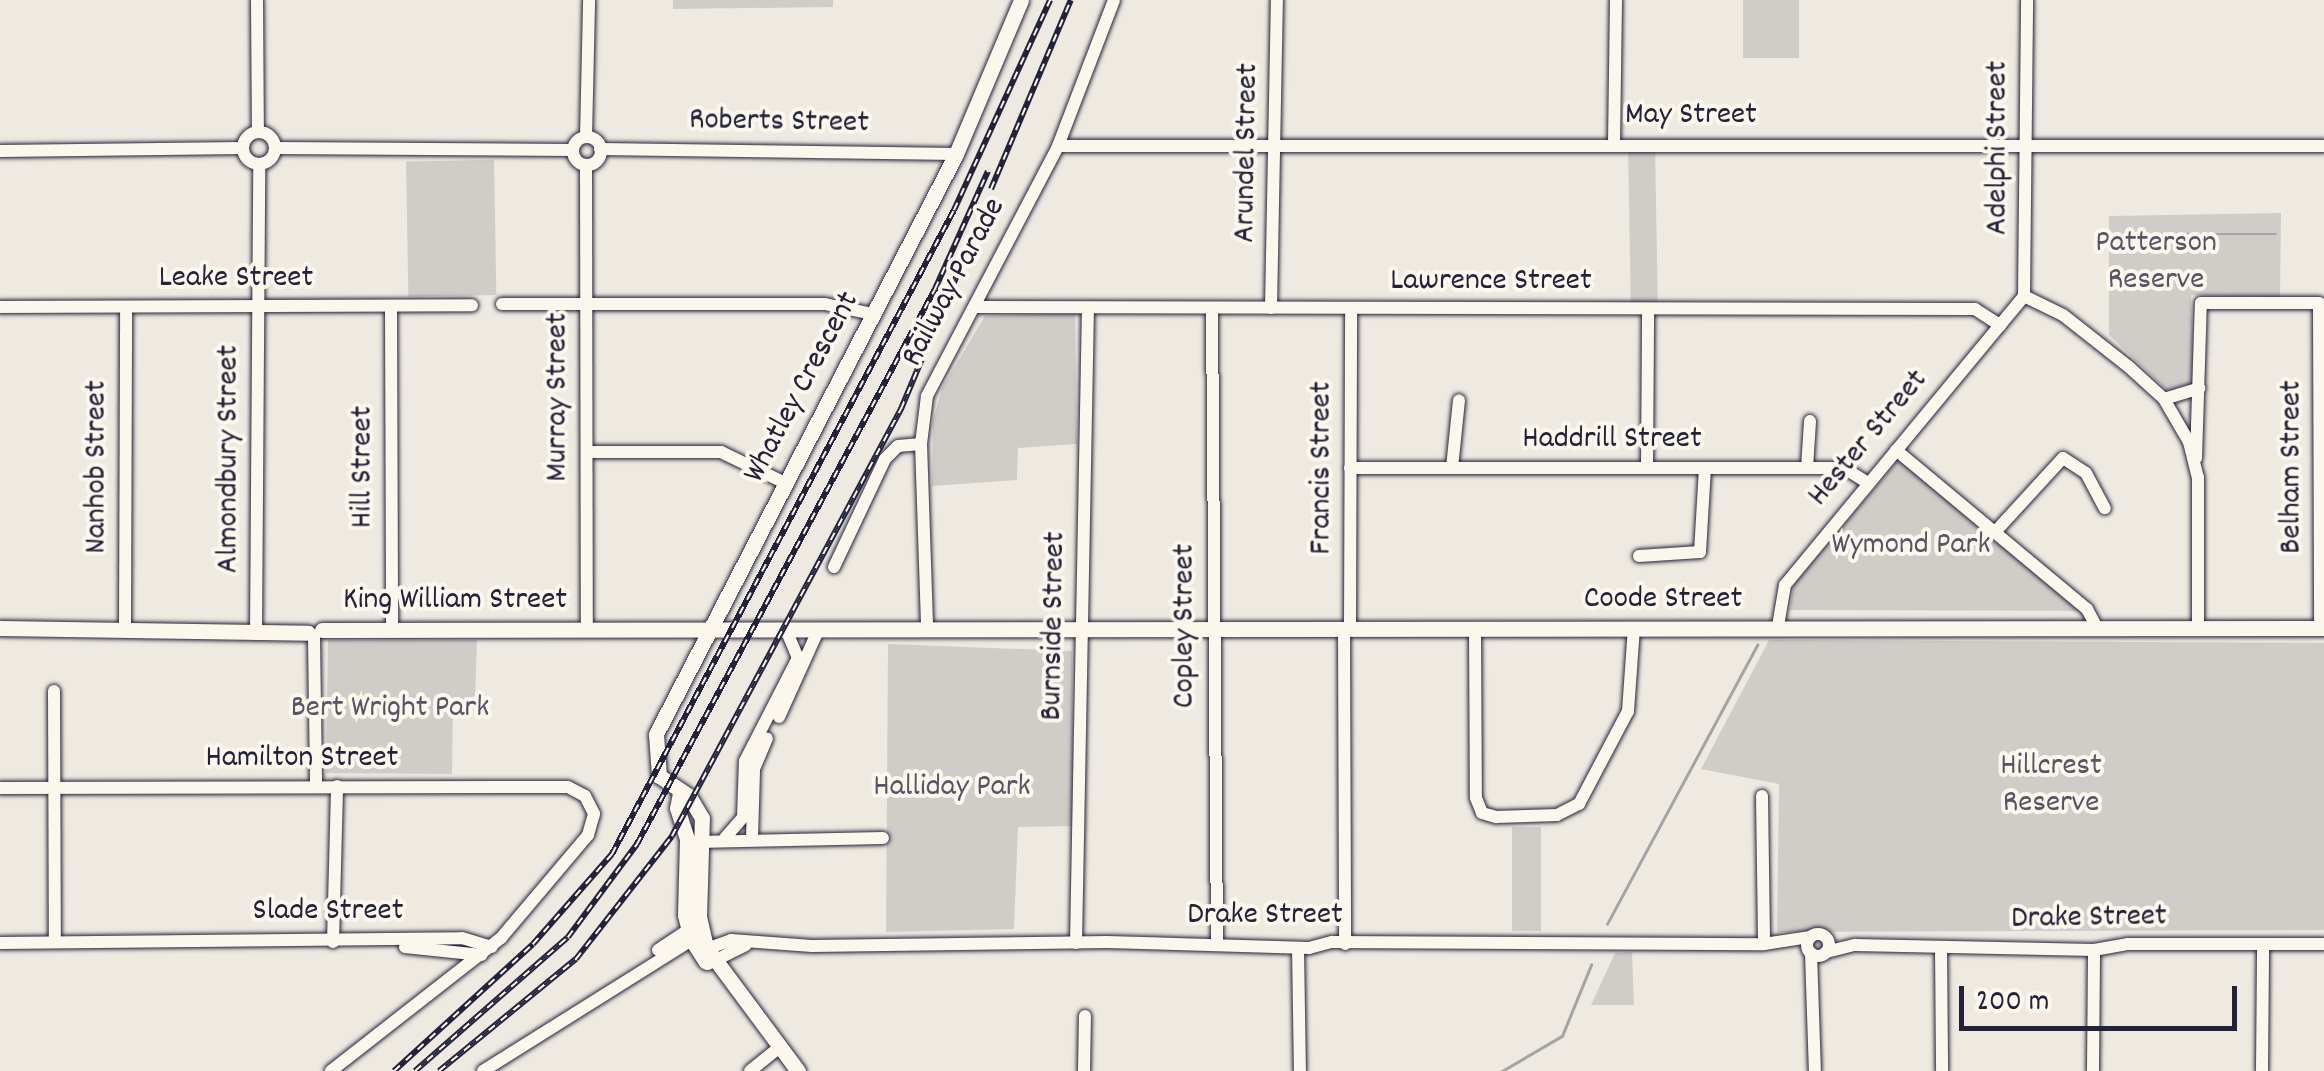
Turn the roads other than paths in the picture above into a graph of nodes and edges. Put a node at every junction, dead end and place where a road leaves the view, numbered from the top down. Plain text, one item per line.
1 (257, 0) edge
2 (589, 0) edge
3 (1021, 0) edge
4 (1114, 0) edge
5 (1277, 0) edge
6 (1616, 0) edge
7 (2027, 0) edge
8 (258, 131) junction
9 (586, 137) junction
10 (1278, 143) junction
11 (1614, 144) junction
12 (1058, 146) junction
13 (2026, 146) junction
14 (2324, 146) edge
15 (242, 148) junction
16 (276, 148) junction
17 (600, 149) junction
18 (572, 150) junction
19 (0, 151) edge
20 (956, 154) junction
21 (259, 164) junction
22 (586, 165) junction
23 (2024, 296) junction
24 (472, 304) dead end
25 (502, 304) dead end
26 (259, 306) junction
27 (391, 306) junction
28 (976, 306) junction
29 (0, 307) edge
30 (126, 308) junction
31 (587, 308) junction
32 (1088, 308) junction
33 (1212, 308) junction
34 (1271, 308) junction
35 (1351, 309) junction
36 (1648, 310) junction
37 (872, 314) junction
38 (2000, 324) junction
39 (2199, 388) junction
40 (2164, 398) junction
41 (1459, 400) dead end
42 (1810, 421) dead end
43 (921, 444) junction
44 (1896, 450) junction
45 (587, 452) junction
46 (2196, 458) junction
47 (1350, 468) junction
48 (1452, 468) junction
49 (1648, 468) junction
50 (1705, 468) junction
51 (1807, 468) junction
52 (1868, 483) junction
53 (785, 484) junction
54 (2105, 508) dead end
55 (1996, 531) junction
56 (1638, 556) dead end
57 (834, 567) dead end
58 (684, 624) joint
59 (927, 624) junction
60 (1778, 626) junction
61 (2096, 626) junction
62 (0, 628) edge
63 (125, 628) junction
64 (256, 628) junction
65 (392, 628) junction
66 (587, 628) junction
67 (840, 628) junction
68 (890, 628) junction
69 (1003, 628) junction
70 (1082, 628) junction
71 (1213, 628) junction
72 (1347, 628) junction
73 (1475, 628) junction
74 (1634, 628) junction
75 (2198, 628) junction
76 (2322, 628) edge
77 (706, 629) junction
78 (314, 631) junction
79 (787, 632) junction
80 (817, 633) junction
81 (54, 691) dead end
82 (316, 786) junction
83 (337, 786) junction
84 (0, 788) edge
85 (52, 788) junction
86 (1762, 796) dead end
87 (696, 838) junction
88 (725, 838) junction
89 (752, 838) junction
90 (883, 838) dead end
91 (333, 941) junction
92 (55, 942) junction
93 (0, 943) edge
94 (701, 943) junction
95 (1076, 943) junction
96 (1217, 944) junction
97 (1345, 944) junction
98 (1764, 944) junction
99 (2324, 944) edge
100 (2264, 946) junction
101 (1817, 947) junction
102 (1941, 947) junction
103 (1298, 948) junction
104 (2094, 950) junction
105 (487, 951) junction
106 (1085, 1016) dead end
107 (780, 1048) junction
108 (331, 1071) edge
109 (483, 1071) edge
110 (750, 1071) edge
111 (798, 1071) edge
112 (1084, 1071) edge
113 (1300, 1071) edge
114 (1815, 1071) edge
115 (1942, 1071) edge
116 (2093, 1071) edge
117 (2262, 1071) edge

1 - 8 street
2 - 9 street
3 - 20 main road, Whatley Crescent
4 - 12 street, Railway Parade
5 - 10 street, Arundel Street
6 - 11 street
7 - 13 street, Adelphi Street
8 - 15 street
8 - 16 street
9 - 17 street
9 - 18 street
10 - 11 street, May Street
10 - 12 street, May Street
10 - 34 street, Arundel Street
11 - 13 street, May Street
12 - 28 street, Railway Parade
13 - 14 street, May Street
13 - 23 street, Adelphi Street
15 - 19 street
15 - 21 street
16 - 18 street
16 - 21 street
17 - 20 street, Roberts Street
17 - 22 street
18 - 22 street
20 - 37 main road, Whatley Crescent
21 - 26 street, Almondbury Street
22 - 31 street, Murray Street
23 - 38 street, Hester Street
23 - 40 street
24 - 27 street, Leake Street
25 - 31 street
26 - 27 street, Leake Street
26 - 30 street, Leake Street
26 - 64 street, Almondbury Street
27 - 65 street, Hill Street
28 - 32 street, Lawrence Street
28 - 43 street, Railway Parade
29 - 30 street, Leake Street
30 - 63 street, Nanhob Street
31 - 37 street
31 - 45 street, Murray Street
32 - 33 street, Lawrence Street
32 - 70 street, Burnside Street
33 - 34 street, Lawrence Street
33 - 71 street, Copley Street
34 - 35 street, Lawrence Street
35 - 36 street, Lawrence Street
35 - 47 street, Francis Street
36 - 38 street, Lawrence Street
36 - 49 street
37 - 53 main road, Whatley Crescent
38 - 44 street, Hester Street
39 - 40 street
39 - 46 street
39 - 76 street, Belham Street
40 - 46 street
41 - 48 street
42 - 51 street
43 - 57 street
43 - 59 street, Railway Parade
44 - 52 street, Hester Street
44 - 55 street
45 - 53 street
45 - 66 street, Murray Street
46 - 75 street
47 - 48 street, Haddrill Street
47 - 72 street, Francis Street
48 - 49 street, Haddrill Street
49 - 50 street, Haddrill Street
50 - 51 street, Haddrill Street
50 - 56 street
51 - 52 street, Haddrill Street
52 - 60 street, Hester Street
53 - 77 main road, Whatley Crescent
54 - 55 street
55 - 61 street
58 - 66 main road, King William Street
58 - 77 main road, Coode Street
59 - 68 main road, Coode Street
59 - 69 main road, Coode Street
60 - 61 main road, Coode Street
60 - 74 main road, Coode Street
61 - 75 main road, Coode Street
62 - 63 main road, King William Street
63 - 64 main road, King William Street
64 - 78 main road, King William Street
65 - 66 main road, King William Street
65 - 78 main road, King William Street
66 - 77 main road, King William Street
67 - 68 main road, Coode Street
67 - 77 main road, Coode Street
67 - 80 main road, Coode Street
68 - 69 main road, Coode Street
69 - 70 main road, Coode Street
70 - 71 main road, Coode Street
70 - 95 street, Burnside Street
71 - 72 main road, Coode Street
71 - 96 street, Copley Street
72 - 73 main road, Coode Street
72 - 97 street, Francis Street
73 - 74 main road, Coode Street
73 - 74 street
75 - 76 main road, Coode Street
77 - 79 main road, Coode Street
77 - 87 main road, Whatley Crescent
78 - 82 street
79 - 80 main road, Coode Street
79 - 88 street
80 - 89 street
81 - 85 street
82 - 83 street, Hamilton Street
82 - 85 street, Hamilton Street
83 - 91 street
83 - 105 street, Hamilton Street
84 - 85 street, Hamilton Street
85 - 92 street
86 - 98 street
87 - 88 street
87 - 94 main road
87 - 94 main road
88 - 89 street
89 - 90 street
91 - 92 street, Slade Street
91 - 105 street, Slade Street
92 - 93 street, Slade Street
94 - 95 street, Drake Street
94 - 107 main road
94 - 109 street
95 - 96 street, Drake Street
96 - 103 street, Drake Street
97 - 98 street, Drake Street
97 - 103 street, Drake Street
98 - 101 street, Drake Street
99 - 100 street, Drake Street
100 - 104 street, Drake Street
100 - 117 street
101 - 102 street, Drake Street
101 - 114 street
102 - 104 street, Drake Street
102 - 115 street
103 - 113 street
104 - 116 street
105 - 108 street
106 - 112 street
107 - 110 street
107 - 111 main road

